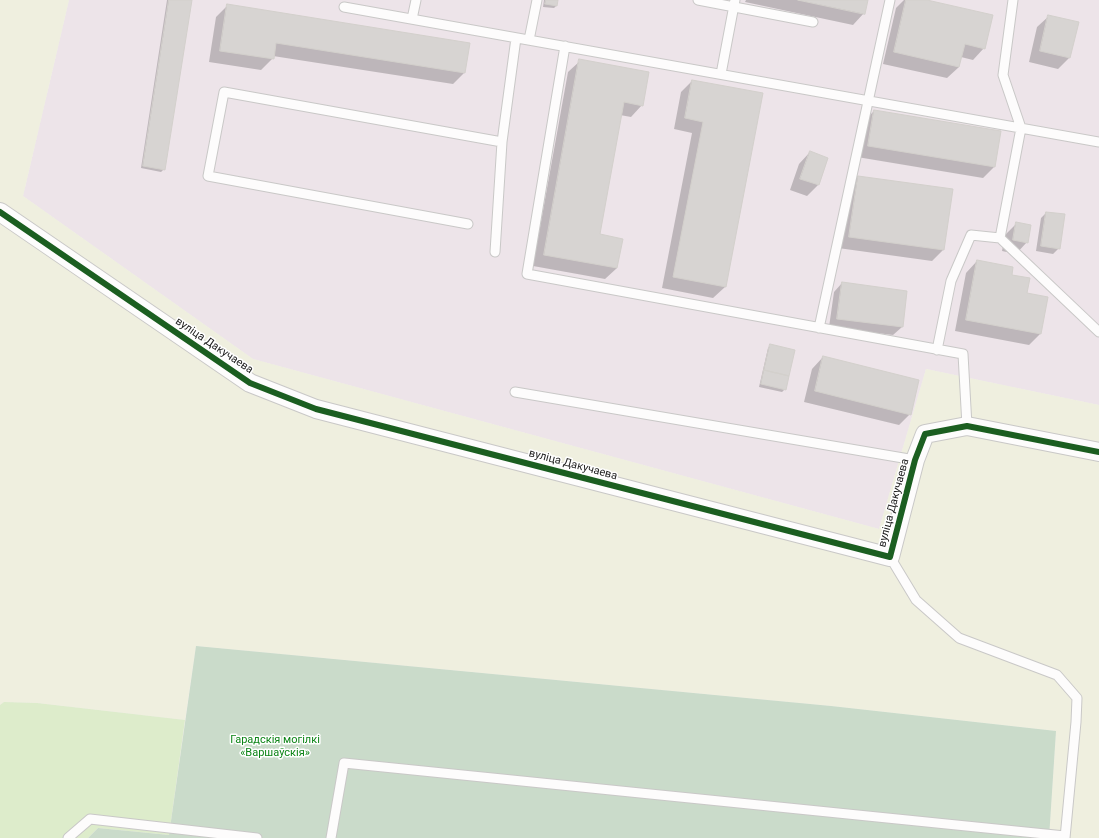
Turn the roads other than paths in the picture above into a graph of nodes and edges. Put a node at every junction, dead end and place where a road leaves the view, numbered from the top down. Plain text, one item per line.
1 (416, 0) edge
2 (537, 0) edge
3 (698, 0) edge
4 (890, 0) edge
5 (1013, 0) edge
6 (734, 3) edge
7 (344, 7) dead end
8 (412, 19) junction
9 (813, 22) dead end
10 (516, 38) junction
11 (529, 40) junction
12 (565, 46) junction
13 (722, 74) junction
14 (868, 101) junction
15 (1021, 128) junction
16 (502, 142) junction
17 (1099, 142) edge
18 (0, 212) edge
19 (468, 224) dead end
20 (1000, 238) junction
21 (495, 252) dead end
22 (819, 328) junction
23 (1099, 332) edge
24 (937, 350) junction
25 (516, 392) dead end
26 (967, 426) junction
27 (1099, 452) edge
28 (915, 460) junction
29 (890, 557) junction
30 (1065, 837) edge
31 (68, 838) edge
32 (257, 838) edge
33 (331, 838) edge

1 - 8 lane
2 - 11 lane
3 - 6 lane
4 - 14 lane
5 - 15 lane
6 - 9 lane
6 - 13 lane
7 - 8 lane
8 - 10 lane
10 - 11 lane
10 - 16 lane
11 - 12 lane
12 - 13 lane
12 - 22 lane
13 - 14 lane
14 - 15 lane
14 - 22 lane
15 - 17 lane
15 - 20 lane
16 - 19 lane
16 - 21 lane
18 - 29 street, вуліца Дакучаева
20 - 23 lane
20 - 24 lane
22 - 24 lane
24 - 26 lane
25 - 28 lane
26 - 27 street, вуліца Дакучаева
26 - 28 street, вуліца Дакучаева
28 - 29 street, вуліца Дакучаева
29 - 30 lane
30 - 33 lane
31 - 32 lane

